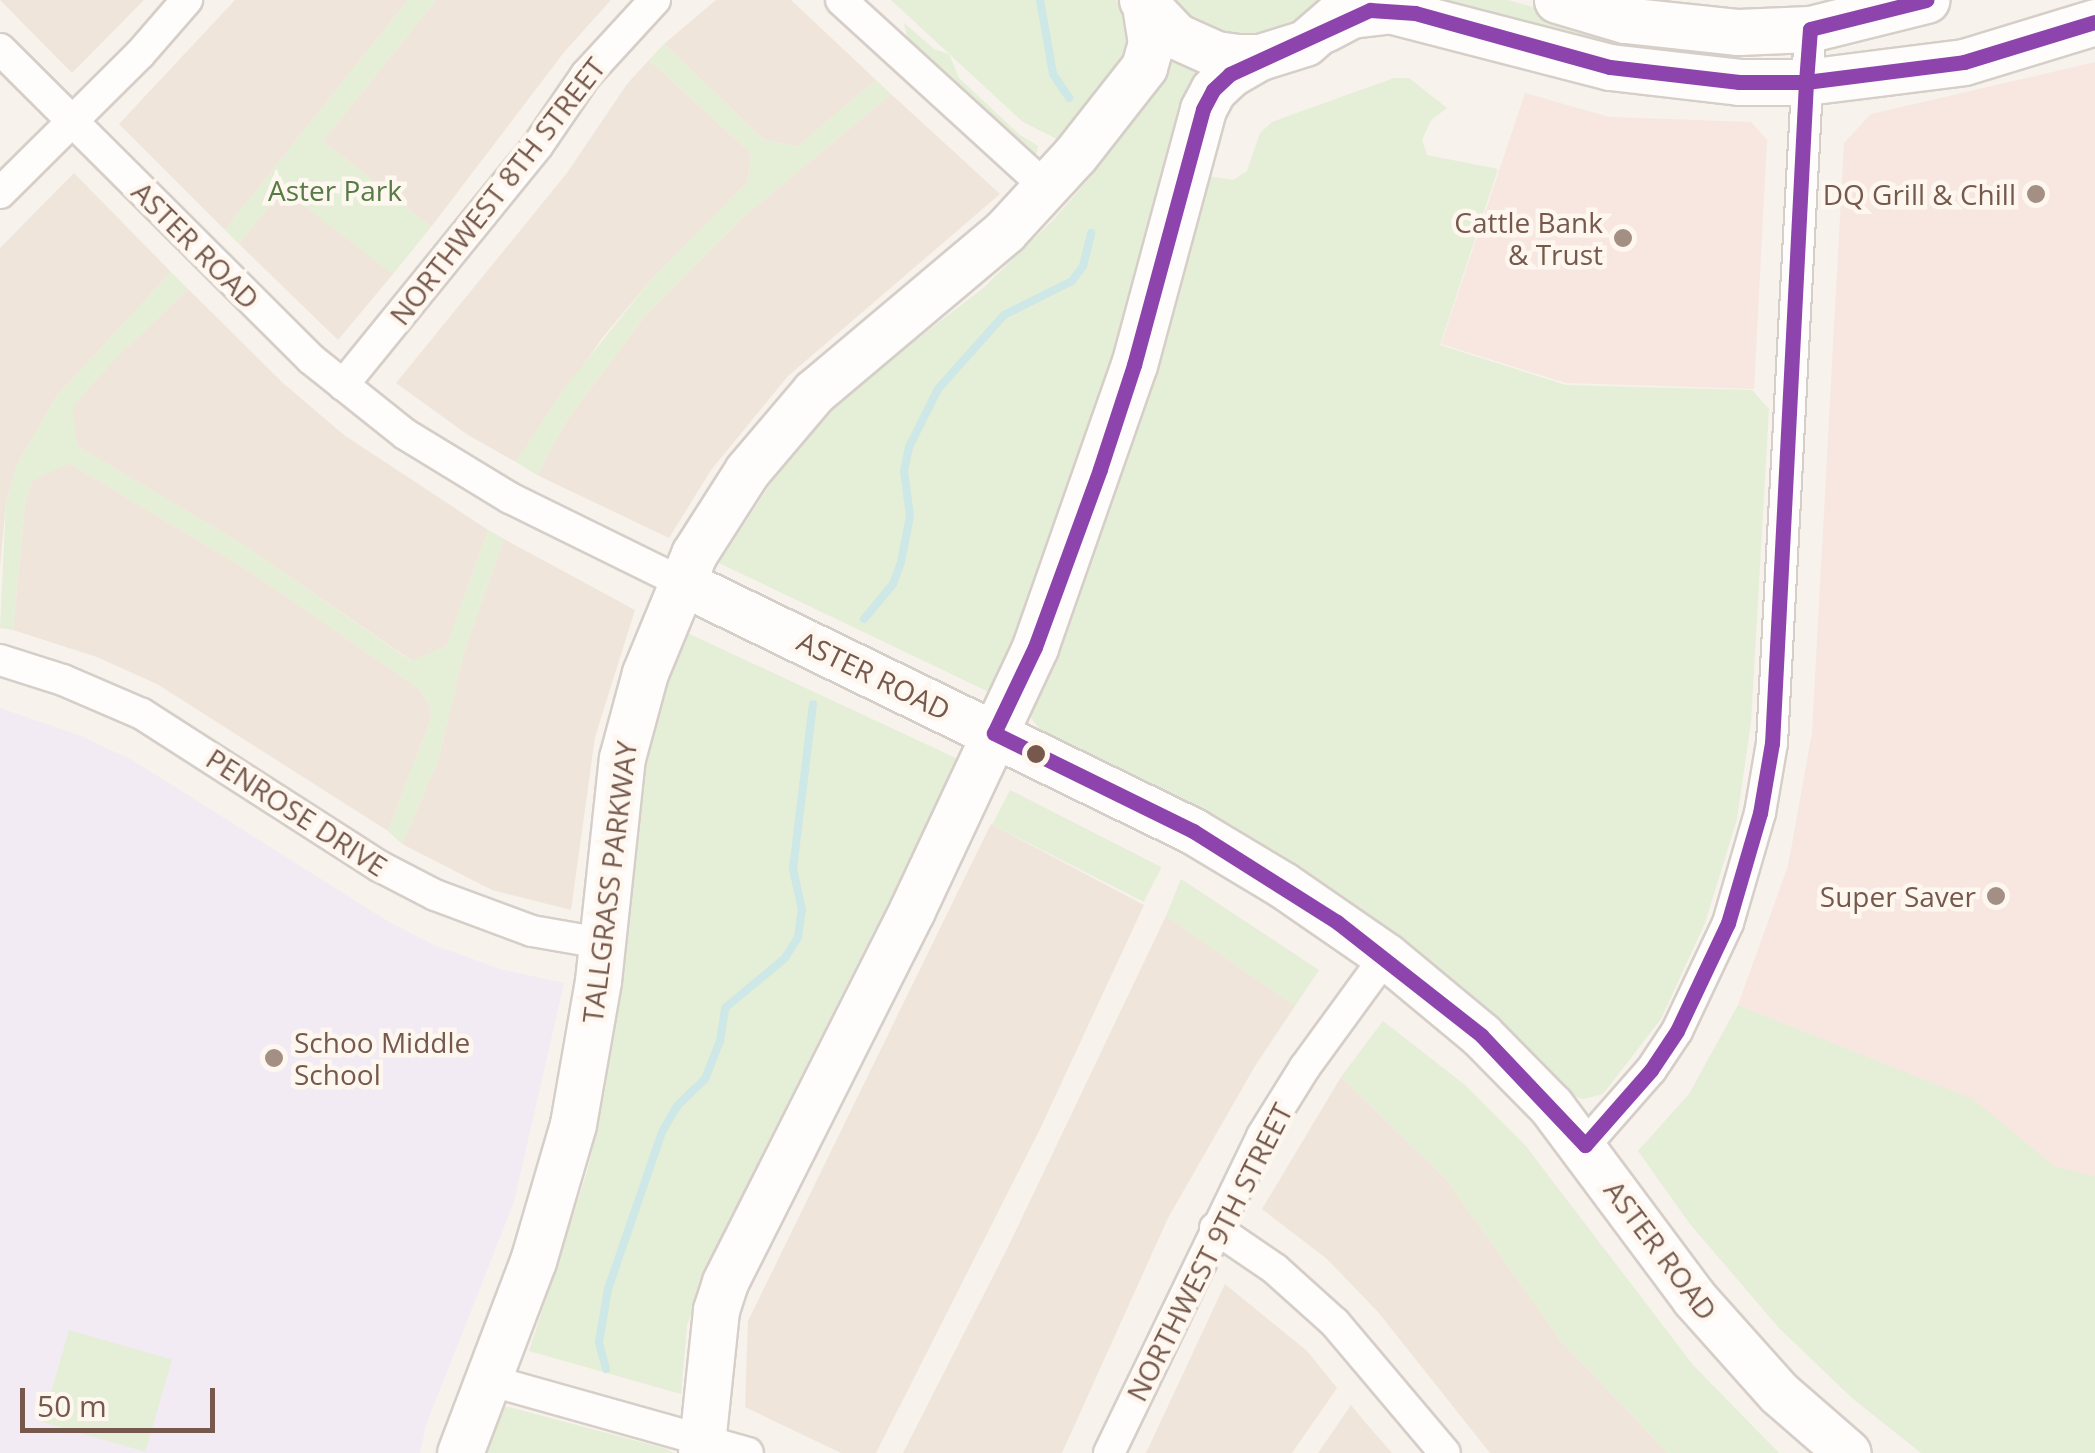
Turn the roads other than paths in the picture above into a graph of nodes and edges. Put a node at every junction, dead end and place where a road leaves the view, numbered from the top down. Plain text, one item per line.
1 (187, 0) edge
2 (655, 0) edge
3 (841, 0) edge
4 (1557, 0) edge
5 (1926, 0) edge
6 (1144, 2) edge
7 (1338, 15) edge
8 (2095, 22) edge
9 (1810, 28) junction
10 (0, 49) edge
11 (1260, 57) junction
12 (1806, 82) junction
13 (72, 120) junction
14 (1047, 188) junction
15 (0, 193) edge
16 (343, 385) junction
17 (681, 582) junction
18 (0, 660) edge
19 (994, 733) junction
20 (601, 942) junction
21 (1386, 956) junction
22 (1585, 1146) junction
23 (1215, 1228) junction
24 (485, 1379) junction
25 (703, 1446) edge
26 (460, 1453) edge
27 (748, 1453) edge
28 (1109, 1453) edge
29 (1444, 1453) edge
30 (1848, 1453) edge

1 - 13 street
2 - 16 street, NORTHWEST 8TH STREET
3 - 14 street
4 - 9 street
5 - 9 street
6 - 11 street
6 - 14 street, TALLGRASS PARKWAY
7 - 11 street
7 - 12 street
8 - 12 street
9 - 12 street
10 - 13 street, ASTER ROAD
11 - 19 street
12 - 22 street
13 - 15 street
13 - 16 street, ASTER ROAD
14 - 17 street, TALLGRASS PARKWAY
16 - 17 street, ASTER ROAD
17 - 19 street, ASTER ROAD
17 - 20 street, TALLGRASS PARKWAY
18 - 20 street, PENROSE DRIVE
19 - 21 street, ASTER ROAD
19 - 25 street
20 - 24 street, TALLGRASS PARKWAY
21 - 22 street, ASTER ROAD
21 - 23 street, NORTHWEST 9TH STREET
22 - 30 street, ASTER ROAD
23 - 28 street, NORTHWEST 9TH STREET
23 - 29 street
24 - 25 street
24 - 26 street, TALLGRASS PARKWAY
25 - 27 street

